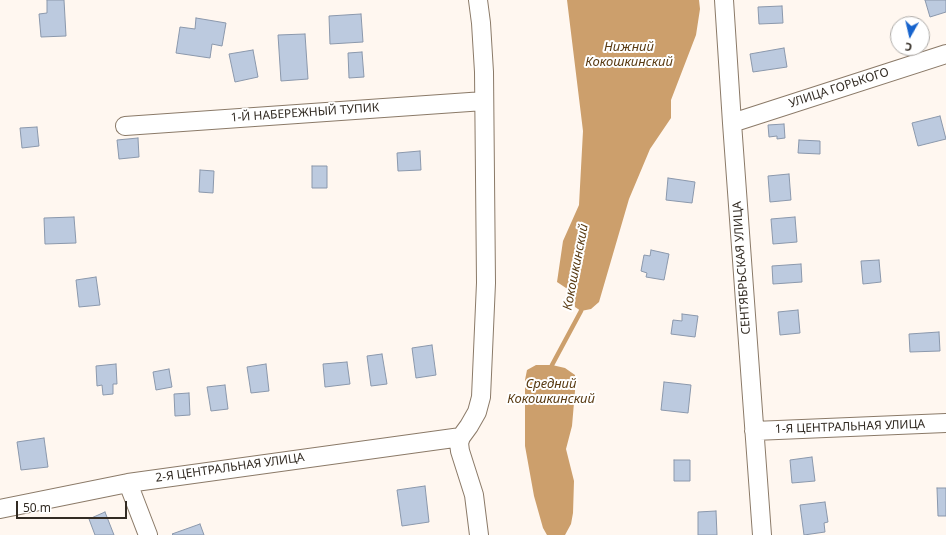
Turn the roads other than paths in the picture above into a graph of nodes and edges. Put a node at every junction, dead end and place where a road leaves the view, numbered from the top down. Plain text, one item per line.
1 (478, 0) edge
2 (724, 0) edge
3 (946, 54) edge
4 (484, 100) junction
5 (732, 123) junction
6 (125, 126) dead end
7 (946, 423) edge
8 (754, 431) junction
9 (461, 437) junction
10 (128, 483) junction
11 (0, 509) edge
12 (148, 535) edge
13 (479, 535) edge
14 (762, 535) edge

1 - 4 street
2 - 5 street, СЕНТЯБРЬСКАЯ УЛИЦА
3 - 5 street, УЛИЦА ГОРЬКОГО
4 - 6 street, 1-Й НАБЕРЕЖНЫЙ ТУПИК
4 - 9 street
5 - 8 street, СЕНТЯБРЬСКАЯ УЛИЦА
7 - 8 street, 1-Я ЦЕНТРАЛЬНАЯ УЛИЦА
8 - 14 street, СЕНТЯБРЬСКАЯ УЛИЦА
9 - 10 street, 2-Я ЦЕНТРАЛЬНАЯ УЛИЦА
9 - 13 street
10 - 11 street, 2-Я ЦЕНТРАЛЬНАЯ УЛИЦА
10 - 12 street

